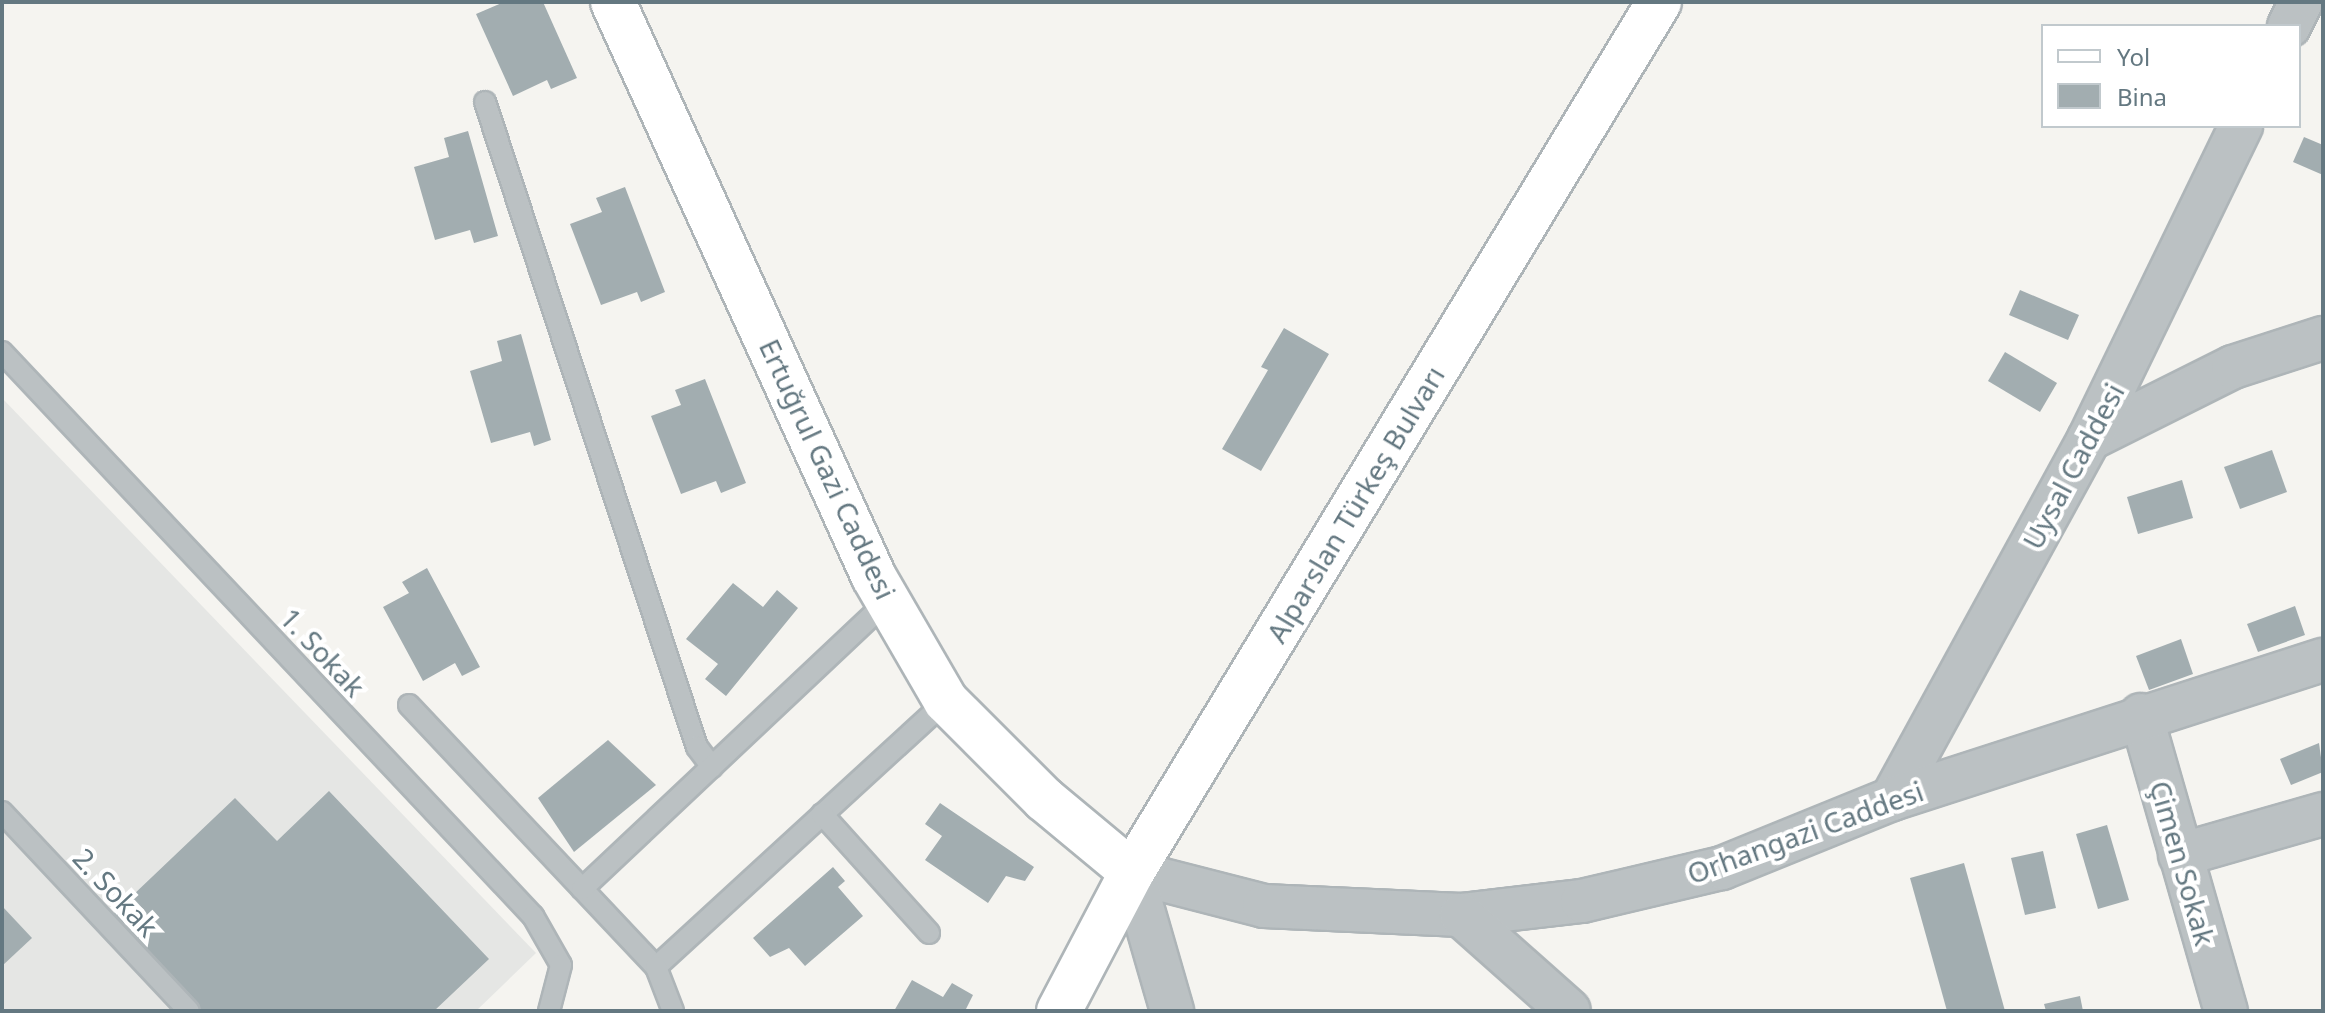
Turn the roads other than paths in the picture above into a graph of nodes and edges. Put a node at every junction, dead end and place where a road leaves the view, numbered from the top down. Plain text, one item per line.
1 (613, 2) edge
2 (1659, 2) edge
3 (2301, 2) edge
4 (2290, 24) edge
5 (485, 102) dead end
6 (2240, 128) edge
7 (2323, 338) edge
8 (2, 352) edge
9 (2089, 439) junction
10 (888, 601) junction
11 (2323, 660) edge
12 (946, 701) junction
13 (409, 705) dead end
14 (2141, 715) junction
15 (712, 767) junction
16 (1892, 799) junction
17 (2, 812) edge
18 (822, 814) junction
19 (2323, 814) edge
20 (2180, 855) junction
21 (1132, 872) junction
22 (582, 889) junction
23 (1461, 915) junction
24 (929, 933) dead end
25 (656, 967) junction
26 (189, 1011) edge
27 (549, 1011) edge
28 (673, 1011) edge
29 (1059, 1011) edge
30 (1172, 1011) edge
31 (1569, 1011) edge
32 (2226, 1011) edge

1 - 10 main road, Ertuğrul Gazi Caddesi
2 - 21 main road, Alparslan Türkeş Bulvarı
3 - 4 street
5 - 15 lane
6 - 9 street, Uysal Caddesi
7 - 9 street
8 - 27 lane, 1. Sokak
9 - 16 street, Uysal Caddesi
10 - 12 main road, Ertuğrul Gazi Caddesi
10 - 15 lane
11 - 14 street, Orhangazi Caddesi
12 - 18 lane
12 - 21 main road, Ertuğrul Gazi Caddesi
13 - 22 lane
14 - 16 street, Orhangazi Caddesi
14 - 20 street, Çimen Sokak
15 - 22 lane
16 - 23 street, Orhangazi Caddesi
17 - 26 lane, 2. Sokak
18 - 24 lane
18 - 25 lane
19 - 20 street
20 - 32 street, Çimen Sokak
21 - 23 street, Orhangazi Caddesi
21 - 29 main road, Alparslan Türkeş Bulvarı
21 - 30 street
22 - 25 lane
23 - 31 street
25 - 28 lane

